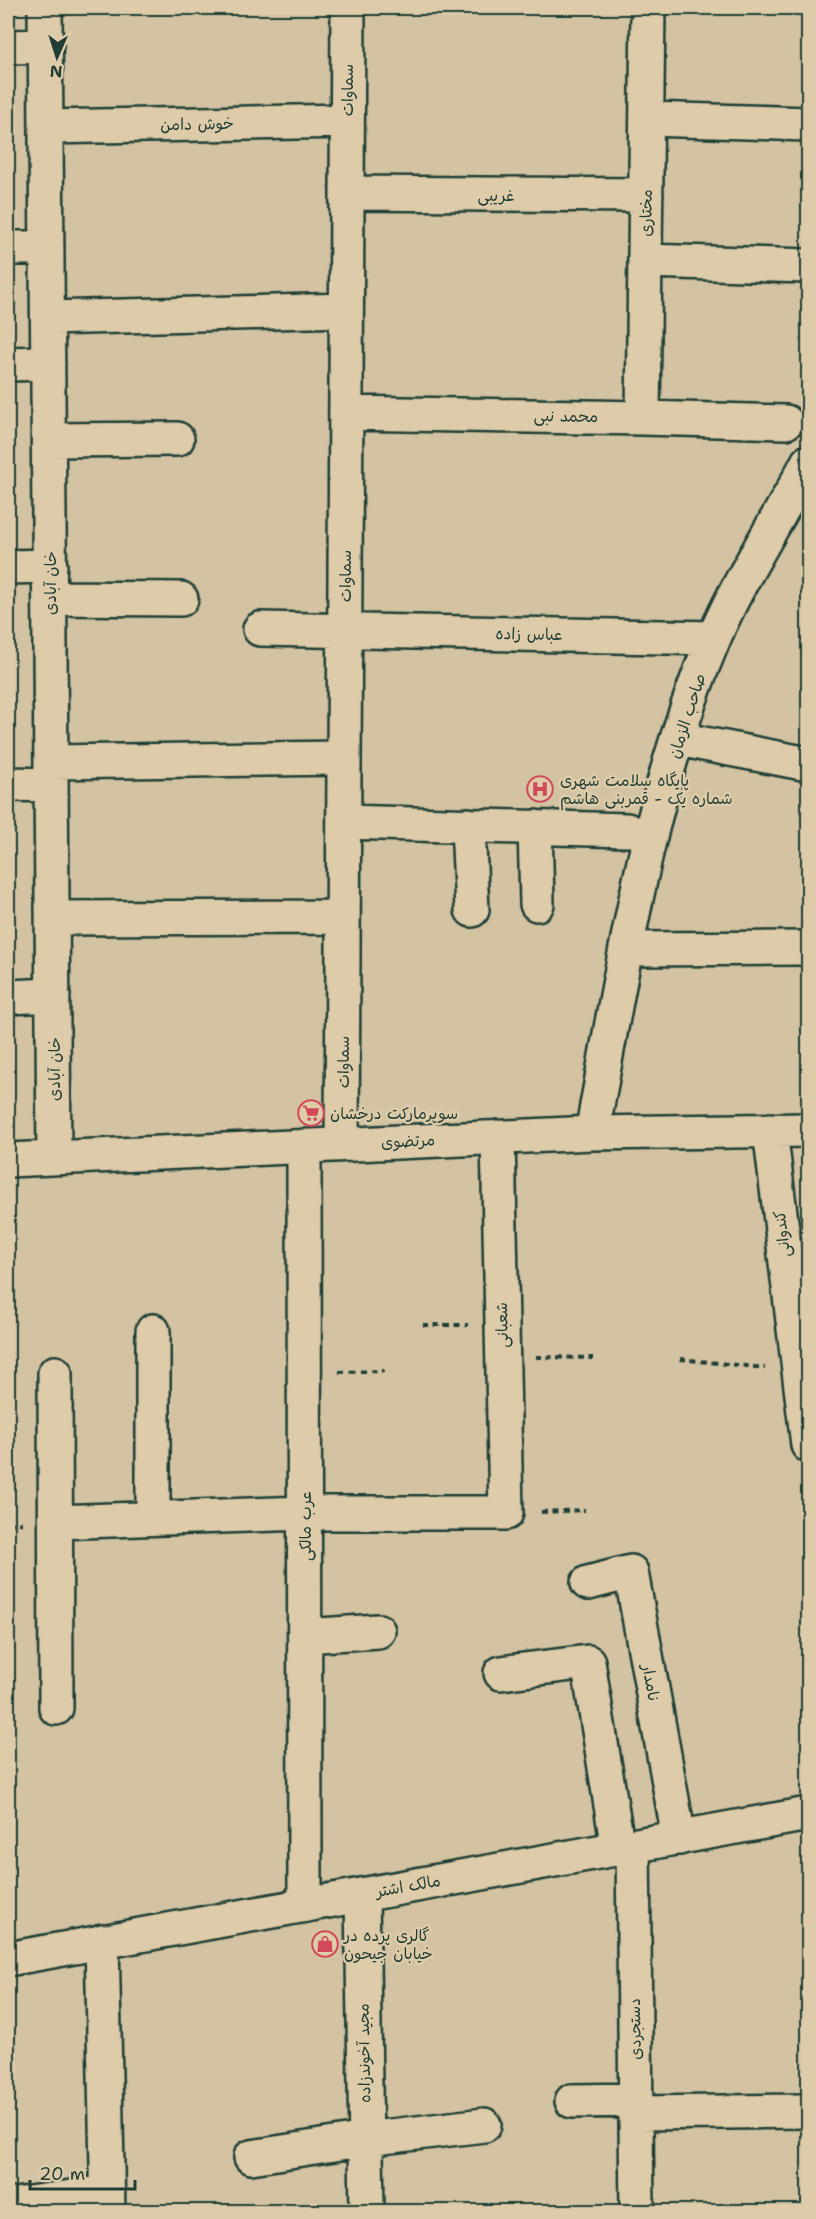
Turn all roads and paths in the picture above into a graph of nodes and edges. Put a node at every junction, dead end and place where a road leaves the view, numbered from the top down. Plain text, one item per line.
1 (45, 8) edge
2 (348, 8) edge
3 (648, 8) edge
4 (46, 46) junction
5 (8, 47) edge
6 (647, 119) junction
7 (347, 121) junction
8 (808, 124) edge
9 (46, 127) junction
10 (347, 193) junction
11 (646, 195) junction
12 (8, 248) edge
13 (47, 248) junction
14 (645, 261) junction
15 (808, 266) edge
16 (346, 310) junction
17 (48, 318) junction
18 (8, 363) edge
19 (48, 363) junction
20 (346, 413) junction
21 (643, 418) junction
22 (786, 422) dead end
23 (177, 439) dead end
24 (49, 440) junction
25 (808, 462) edge
26 (8, 567) edge
27 (50, 582) junction
28 (181, 599) dead end
29 (260, 629) dead end
30 (345, 630) junction
31 (714, 638) junction
32 (678, 739) junction
33 (344, 758) junction
34 (808, 764) edge
35 (51, 774) junction
36 (8, 784) edge
37 (344, 822) junction
38 (468, 825) junction
39 (535, 827) junction
40 (627, 830) dead end
41 (537, 904) dead end
42 (472, 910) dead end
43 (344, 917) junction
44 (52, 918) junction
45 (808, 948) edge
46 (626, 949) junction
47 (53, 995) junction
48 (8, 997) edge
49 (770, 1130) junction
50 (808, 1130) edge
51 (592, 1133) junction
52 (498, 1137) junction
53 (342, 1144) junction
54 (304, 1146) junction
55 (54, 1158) junction
56 (8, 1160) edge
57 (423, 1324) dead end
58 (153, 1331) dead end
59 (502, 1340) junction
60 (593, 1358) dead end
61 (680, 1359) dead end
62 (384, 1371) dead end
63 (305, 1372) junction
64 (799, 1372) junction
65 (55, 1373) dead end
66 (808, 1445) edge
67 (585, 1510) dead end
68 (305, 1513) junction
69 (506, 1513) junction
70 (153, 1518) junction
71 (56, 1522) junction
72 (588, 1583) dead end
73 (378, 1630) dead end
74 (305, 1636) junction
75 (501, 1673) dead end
76 (56, 1708) dead end
77 (808, 1814) edge
78 (679, 1838) junction
79 (626, 1847) junction
80 (362, 1894) junction
81 (305, 1905) junction
82 (102, 1941) junction
83 (8, 1959) edge
84 (572, 2101) dead end
85 (636, 2107) junction
86 (808, 2111) edge
87 (484, 2125) dead end
88 (366, 2139) junction
89 (251, 2157) dead end
90 (107, 2202) edge
91 (8, 2206) edge
92 (367, 2211) edge
93 (637, 2211) edge

1 - 4 street, خان آبادی
2 - 7 street, سماوات
3 - 6 street, مختاری
4 - 5 street
4 - 9 street, خان آبادی
6 - 8 street
6 - 11 street, مختاری
7 - 9 street, خوش دامن
7 - 10 street, سماوات
9 - 13 street, خان آبادی
10 - 11 street, غریبی
10 - 16 street, سماوات
11 - 14 street, مختاری
12 - 13 street
13 - 17 street, خان آبادی
14 - 15 street
14 - 21 street, مختاری
16 - 17 street
16 - 20 street, سماوات
17 - 19 street, خان آبادی
18 - 19 street
19 - 24 street, خان آبادی
20 - 21 street, محمد نبی
20 - 30 street, سماوات
21 - 22 street, محمد نبی
23 - 24 street
24 - 27 street, خان آبادی
25 - 31 street, صاحب الزمان
26 - 27 street
27 - 28 street
27 - 35 street, خان آبادی
29 - 30 street, عباس زاده
30 - 31 street, عباس زاده
30 - 33 street, سماوات
31 - 32 street, صاحب الزمان
32 - 34 street
32 - 46 street, صاحب الزمان
33 - 35 street
33 - 37 street, سماوات
35 - 36 street
35 - 44 street, خان آبادی
37 - 38 street
37 - 43 street, سماوات
38 - 39 street
38 - 42 street
39 - 40 street
39 - 41 street
43 - 44 street
43 - 53 street, سماوات
44 - 47 street, خان آبادی
45 - 46 street
46 - 51 street, صاحب الزمان
47 - 48 street
47 - 55 street, خان آبادی
49 - 50 street, مرتضوی
49 - 51 street, مرتضوی
49 - 64 street, کندوانی
51 - 52 street, مرتضوی
52 - 53 street, مرتضوی
52 - 59 street, شعبانی
53 - 54 street, مرتضوی
54 - 55 street, مرتضوی
54 - 63 street, عرب مالکی
55 - 56 street, مرتضوی
57 - 59 path
58 - 70 street
59 - 60 path
59 - 69 street, شعبانی
61 - 64 path
62 - 63 path
63 - 68 street, عرب مالکی
64 - 66 street, کندوانی
65 - 71 street
67 - 69 path
68 - 69 street
68 - 70 street
68 - 74 street, عرب مالکی
70 - 71 street
71 - 76 street
72 - 78 street, نامدار
73 - 74 street
74 - 81 street, عرب مالکی
75 - 79 street, دستجردی
77 - 78 street, مالک اشتر
78 - 79 street, مالک اشتر
79 - 80 street, مالک اشتر
79 - 85 street, دستجردی
80 - 81 street, مالک اشتر
80 - 88 street, مجید آخوندزاده
81 - 82 street, مالک اشتر
82 - 83 street, مالک اشتر
82 - 90 street
84 - 85 street
85 - 86 street
85 - 93 street, دستجردی
87 - 88 street
88 - 89 street
88 - 92 street, مجید آخوندزاده
90 - 91 street

